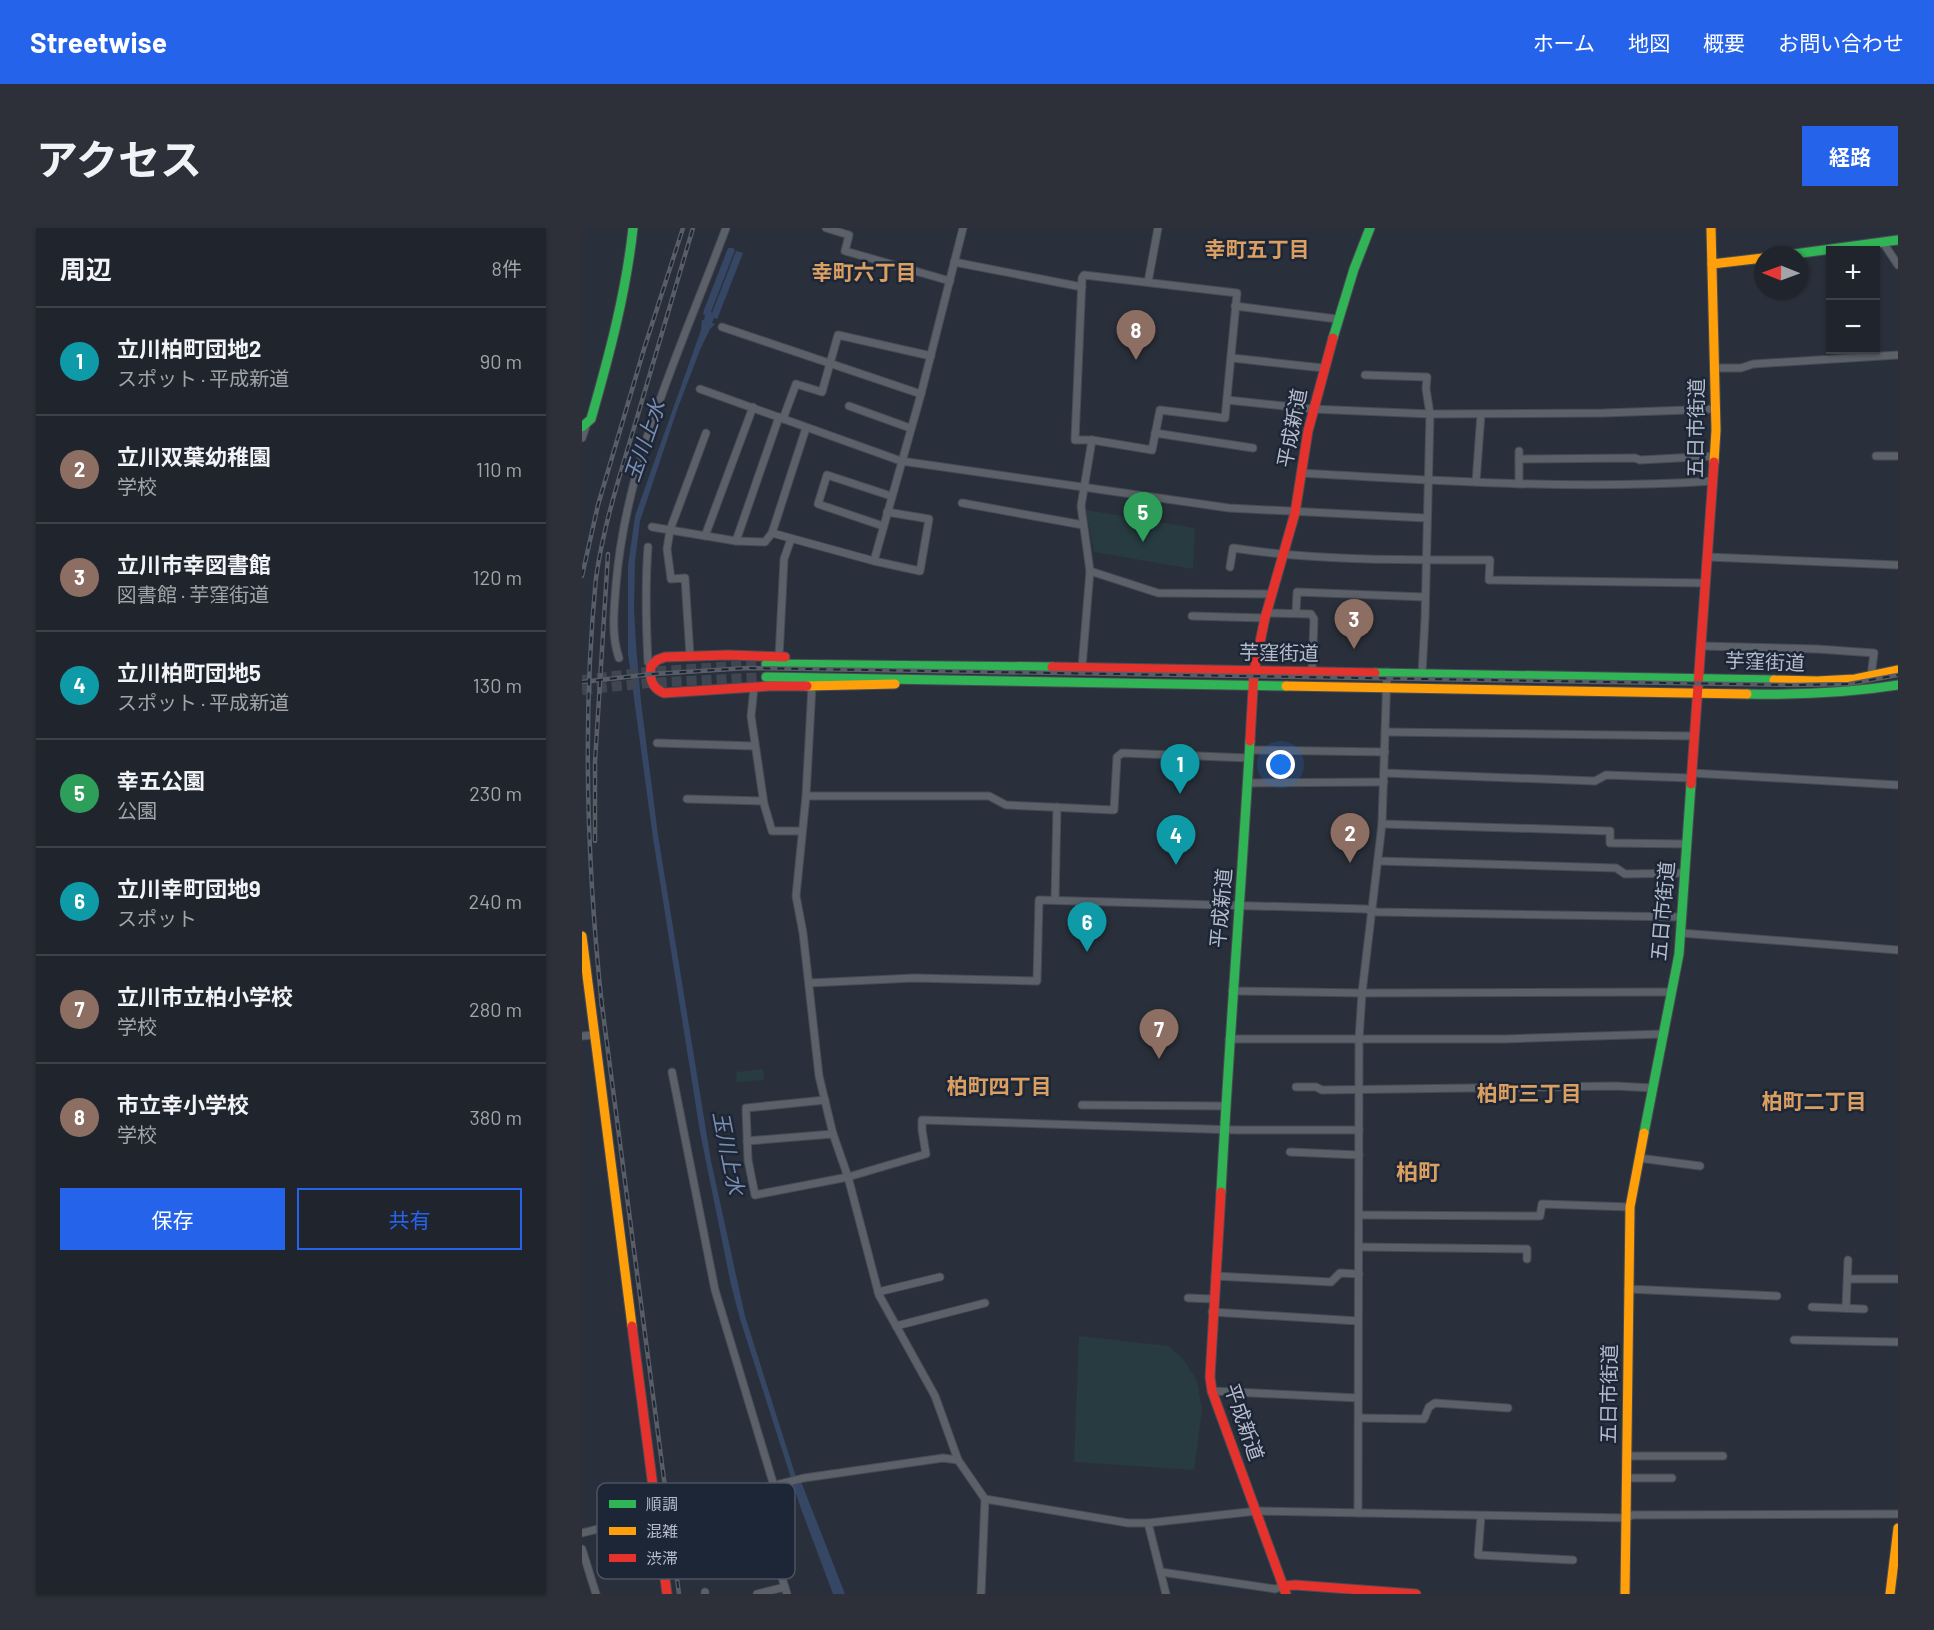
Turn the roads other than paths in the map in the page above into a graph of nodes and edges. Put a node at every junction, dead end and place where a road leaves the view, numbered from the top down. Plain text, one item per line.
1 (633, 228) edge
2 (726, 228) edge
3 (826, 228) edge
4 (963, 228) edge
5 (1158, 228) edge
6 (1370, 228) edge
7 (1711, 228) edge
8 (1898, 240) edge
9 (1884, 243) junction
10 (1808, 252) edge
11 (1754, 259) edge
12 (954, 262) junction
13 (1712, 264) junction
14 (1898, 265) edge
15 (950, 281) junction
16 (1148, 282) junction
17 (1082, 287) junction
18 (1235, 306) junction
19 (1337, 320) junction
20 (722, 327) dead end
21 (1898, 355) edge
22 (931, 356) junction
23 (1232, 357) junction
24 (830, 365) junction
25 (1323, 368) junction
26 (1715, 368) junction
27 (1365, 375) dead end
28 (700, 389) dead end
29 (921, 394) junction
30 (1227, 400) junction
31 (849, 406) dead end
32 (753, 407) junction
33 (1312, 409) junction
34 (1716, 409) junction
35 (1430, 414) junction
36 (1480, 414) junction
37 (781, 418) junction
38 (584, 426) edge
39 (806, 428) junction
40 (910, 428) junction
41 (706, 433) dead end
42 (1155, 433) junction
43 (582, 438) edge
44 (1092, 440) junction
45 (1253, 448) dead end
46 (1714, 456) junction
47 (1876, 456) dead end
48 (1898, 456) edge
49 (901, 461) junction
50 (1300, 473) junction
51 (1428, 480) junction
52 (1713, 481) junction
53 (1476, 482) junction
54 (1519, 483) junction
55 (1084, 487) junction
56 (891, 496) junction
57 (962, 503) dead end
58 (887, 512) junction
59 (1295, 513) junction
60 (1426, 518) junction
61 (1083, 525) junction
62 (883, 526) junction
63 (652, 527) dead end
64 (670, 530) junction
65 (772, 533) junction
66 (705, 536) junction
67 (791, 539) junction
68 (736, 541) junction
69 (648, 547) dead end
70 (1283, 556) junction
71 (1707, 557) junction
72 (1426, 560) junction
73 (874, 561) junction
74 (1898, 565) edge
75 (1230, 567) dead end
76 (1090, 571) junction
77 (1705, 583) junction
78 (1272, 594) junction
79 (1425, 597) junction
80 (1296, 613) junction
81 (1265, 615) junction
82 (1192, 616) dead end
83 (1701, 646) junction
84 (690, 656) junction
85 (779, 657) junction
86 (619, 658) dead end
87 (648, 662) dead end
88 (766, 664) tunnel mouth
89 (941, 666) junction
90 (1082, 667) junction
91 (1898, 670) edge
92 (1254, 671) junction
93 (1312, 671) junction
94 (1387, 672) junction
95 (1422, 674) junction
96 (766, 676) tunnel mouth
97 (1871, 676) junction
98 (1698, 678) junction
99 (942, 679) junction
100 (1898, 685) edge
101 (813, 686) junction
102 (1253, 686) junction
103 (754, 688) junction
104 (1387, 688) junction
105 (1697, 693) junction
106 (1386, 732) junction
107 (1694, 736) junction
108 (657, 743) dead end
109 (755, 746) junction
110 (1385, 752) junction
111 (1249, 754) junction
112 (1384, 773) junction
113 (1692, 775) junction
114 (1384, 782) junction
115 (1248, 783) junction
116 (1898, 785) edge
117 (806, 796) junction
118 (687, 799) dead end
119 (763, 801) junction
120 (1057, 807) junction
121 (1382, 824) junction
122 (802, 831) junction
123 (1687, 844) junction
124 (1378, 861) junction
125 (1685, 873) junction
126 (1055, 900) junction
127 (1240, 904) junction
128 (1372, 911) junction
129 (1682, 916) junction
130 (1681, 933) junction
131 (582, 936) edge
132 (1898, 950) edge
133 (809, 983) junction
134 (1232, 991) junction
135 (1671, 992) junction
136 (1362, 993) junction
137 (1663, 1034) junction
138 (595, 1035) junction
139 (582, 1036) edge
140 (1229, 1039) junction
141 (1359, 1039) junction
142 (672, 1072) dead end
143 (1296, 1087) dead end
144 (1653, 1089) junction
145 (1359, 1090) junction
146 (825, 1100) junction
147 (1082, 1105) dead end
148 (1225, 1106) junction
149 (1223, 1130) junction
150 (1359, 1130) junction
151 (833, 1134) junction
152 (747, 1141) junction
153 (1290, 1152) dead end
154 (1359, 1155) junction
155 (1640, 1158) junction
156 (1700, 1166) dead end
157 (848, 1177) junction
158 (1630, 1207) junction
159 (1359, 1215) junction
160 (1359, 1247) junction
161 (1527, 1259) dead end
162 (1848, 1260) dead end
163 (1359, 1274) junction
164 (1215, 1276) junction
165 (939, 1277) dead end
166 (1848, 1279) junction
167 (1898, 1279) edge
168 (1628, 1289) junction
169 (878, 1292) junction
170 (1777, 1296) dead end
171 (1188, 1298) dead end
172 (1213, 1299) junction
173 (985, 1303) dead end
174 (1812, 1307) dead end
175 (1846, 1308) junction
176 (1864, 1309) dead end
177 (1212, 1312) junction
178 (1358, 1320) junction
179 (896, 1326) junction
180 (1794, 1340) dead end
181 (1898, 1342) edge
182 (1212, 1391) junction
183 (1358, 1398) junction
184 (1508, 1408) dead end
185 (1359, 1418) junction
186 (1627, 1456) junction
187 (1723, 1456) dead end
188 (958, 1460) junction
189 (1627, 1478) junction
190 (1672, 1478) dead end
191 (653, 1483) edge
192 (773, 1483) edge
193 (785, 1483) edge
194 (985, 1499) junction
195 (1257, 1511) junction
196 (1358, 1513) junction
197 (1898, 1514) edge
198 (1481, 1516) junction
199 (1627, 1518) junction
200 (1148, 1523) junction
201 (1898, 1528) edge
202 (597, 1529) edge
203 (582, 1533) edge
204 (582, 1549) edge
205 (1573, 1560) dead end
206 (1896, 1569) edge
207 (1161, 1572) junction
208 (665, 1579) edge
209 (786, 1590) edge
210 (1285, 1590) edge
211 (596, 1594) edge
212 (667, 1594) edge
213 (757, 1594) edge
214 (981, 1594) edge
215 (1166, 1594) edge
216 (1416, 1594) edge
217 (1625, 1594) edge
218 (1890, 1594) edge

1 - 38 main road
2 - 86 street
3 - 15 street
4 - 12 street
5 - 16 street
6 - 19 main road, 平成新道
7 - 13 main road, 五日市街道
8 - 9 main road
9 - 10 main road
9 - 14 street
11 - 13 main road
12 - 15 street
12 - 17 street
13 - 26 main road, 五日市街道
15 - 22 street
16 - 17 street
16 - 18 street
17 - 44 street
18 - 19 street
18 - 23 street
19 - 25 main road, 平成新道
20 - 24 street
21 - 26 street
22 - 24 street
22 - 29 street
23 - 25 street
23 - 30 street
24 - 29 street
24 - 37 street
25 - 33 main road, 平成新道
26 - 34 main road, 五日市街道
27 - 35 street
28 - 32 street
29 - 40 street
30 - 33 street
30 - 42 street
31 - 40 street
32 - 37 street
32 - 66 street
33 - 35 street
33 - 50 main road, 平成新道
34 - 36 street
34 - 46 main road, 五日市街道
35 - 36 street
35 - 51 street
36 - 53 street
37 - 39 street
37 - 68 street
38 - 43 street
39 - 49 street
39 - 65 street
40 - 49 street
41 - 64 street
42 - 44 street
42 - 45 street
44 - 55 street
46 - 52 main road, 五日市街道
46 - 54 street
47 - 48 street
49 - 55 street
49 - 56 street
50 - 51 street
50 - 59 main road, 平成新道
51 - 53 street
51 - 60 street
52 - 54 street
52 - 71 main road, 五日市街道
53 - 54 street
55 - 59 street
55 - 61 street
56 - 58 street
56 - 62 street
57 - 61 street
58 - 62 street
58 - 73 street
59 - 60 street
59 - 70 main road, 平成新道
60 - 72 street
61 - 76 street
62 - 73 street
63 - 64 street
64 - 66 street
64 - 84 street
65 - 67 street
65 - 68 street
66 - 68 street
67 - 73 street
67 - 85 street
69 - 87 street
70 - 72 street
70 - 75 street
70 - 78 main road, 平成新道
71 - 74 street
71 - 77 main road, 五日市街道
72 - 77 street
72 - 79 street
76 - 78 street
76 - 90 street
77 - 83 main road, 五日市街道
78 - 81 main road, 平成新道
79 - 80 street
79 - 95 street
80 - 81 street
80 - 93 street
81 - 82 street
81 - 92 main road, 平成新道
83 - 97 street
83 - 98 main road, 五日市街道
84 - 85 main road
84 - 103 main road
85 - 89 main road
88 - 89 main road, 芋窪街道
89 - 90 main road, 芋窪街道
90 - 92 main road, 芋窪街道
91 - 97 main road, 芋窪街道
92 - 93 main road, 芋窪街道
92 - 102 main road, 平成新道
93 - 94 main road, 芋窪街道
94 - 95 main road, 芋窪街道
94 - 104 street
95 - 98 main road, 芋窪街道
96 - 99 main road, 芋窪街道
97 - 98 main road, 芋窪街道
98 - 105 main road, 五日市街道
99 - 101 main road
99 - 102 main road, 芋窪街道
100 - 105 main road, 芋窪街道
101 - 103 main road
101 - 117 street
102 - 104 main road, 芋窪街道
102 - 111 main road, 平成新道
103 - 109 street
104 - 105 main road, 芋窪街道
104 - 106 street
105 - 107 main road, 五日市街道
106 - 107 street
106 - 110 street
107 - 113 main road, 五日市街道
108 - 109 street
109 - 119 street
110 - 111 street
110 - 112 street
111 - 115 main road, 平成新道
111 - 120 street
112 - 113 street
112 - 114 street
113 - 116 street
113 - 123 main road, 五日市街道
114 - 115 street
114 - 121 street
115 - 127 main road, 平成新道
117 - 120 street
117 - 122 street
118 - 119 street
119 - 122 street
120 - 126 street
121 - 123 street
121 - 124 street
122 - 133 street
123 - 125 main road, 五日市街道
124 - 125 street
124 - 128 street
125 - 129 main road, 五日市街道
126 - 127 street
126 - 133 street
127 - 128 street
127 - 134 main road, 平成新道
128 - 129 street
128 - 136 street
129 - 130 main road, 五日市街道
130 - 132 street
130 - 135 main road, 五日市街道
131 - 138 main road
133 - 146 street
134 - 136 street
134 - 140 main road, 平成新道
135 - 136 street
135 - 137 main road, 五日市街道
136 - 141 street
137 - 141 street
137 - 144 main road, 五日市街道
138 - 139 street
138 - 191 main road
140 - 141 street
140 - 148 main road, 平成新道
141 - 145 street
142 - 192 street
143 - 145 street
144 - 145 street
144 - 155 main road, 五日市街道
145 - 150 street
146 - 151 street
146 - 152 street
147 - 148 street
148 - 149 main road, 平成新道
149 - 150 street
149 - 157 street
149 - 164 main road, 平成新道
150 - 154 street
151 - 152 street
151 - 157 street
152 - 157 street
153 - 154 street
154 - 159 street
155 - 156 street
155 - 158 main road, 五日市街道
157 - 169 street
158 - 159 street
158 - 168 main road, 五日市街道
159 - 160 street
160 - 161 street
160 - 163 street
162 - 166 street
163 - 164 street
163 - 178 street
164 - 172 main road, 平成新道
165 - 169 street
166 - 167 street
166 - 175 street
168 - 170 street
168 - 186 main road, 五日市街道
169 - 179 street
171 - 172 street
172 - 177 main road, 平成新道
173 - 179 street
174 - 175 street
175 - 176 street
177 - 178 street
177 - 182 main road, 平成新道
178 - 183 street
179 - 188 street
180 - 181 street
182 - 183 street
182 - 195 main road, 平成新道
183 - 185 street
184 - 185 street
185 - 196 street
186 - 187 street
186 - 189 main road, 五日市街道
188 - 193 street
188 - 194 street
189 - 190 street
189 - 199 main road, 五日市街道
194 - 200 street
194 - 214 street
195 - 196 street
195 - 200 street
195 - 210 main road, 平成新道
196 - 198 street
197 - 199 street
198 - 199 street
198 - 205 street
199 - 217 main road, 五日市街道
200 - 207 street
201 - 206 main road
202 - 203 street
204 - 211 street
206 - 218 main road
207 - 210 street
207 - 215 street
208 - 212 main road
209 - 213 street
210 - 216 main road

